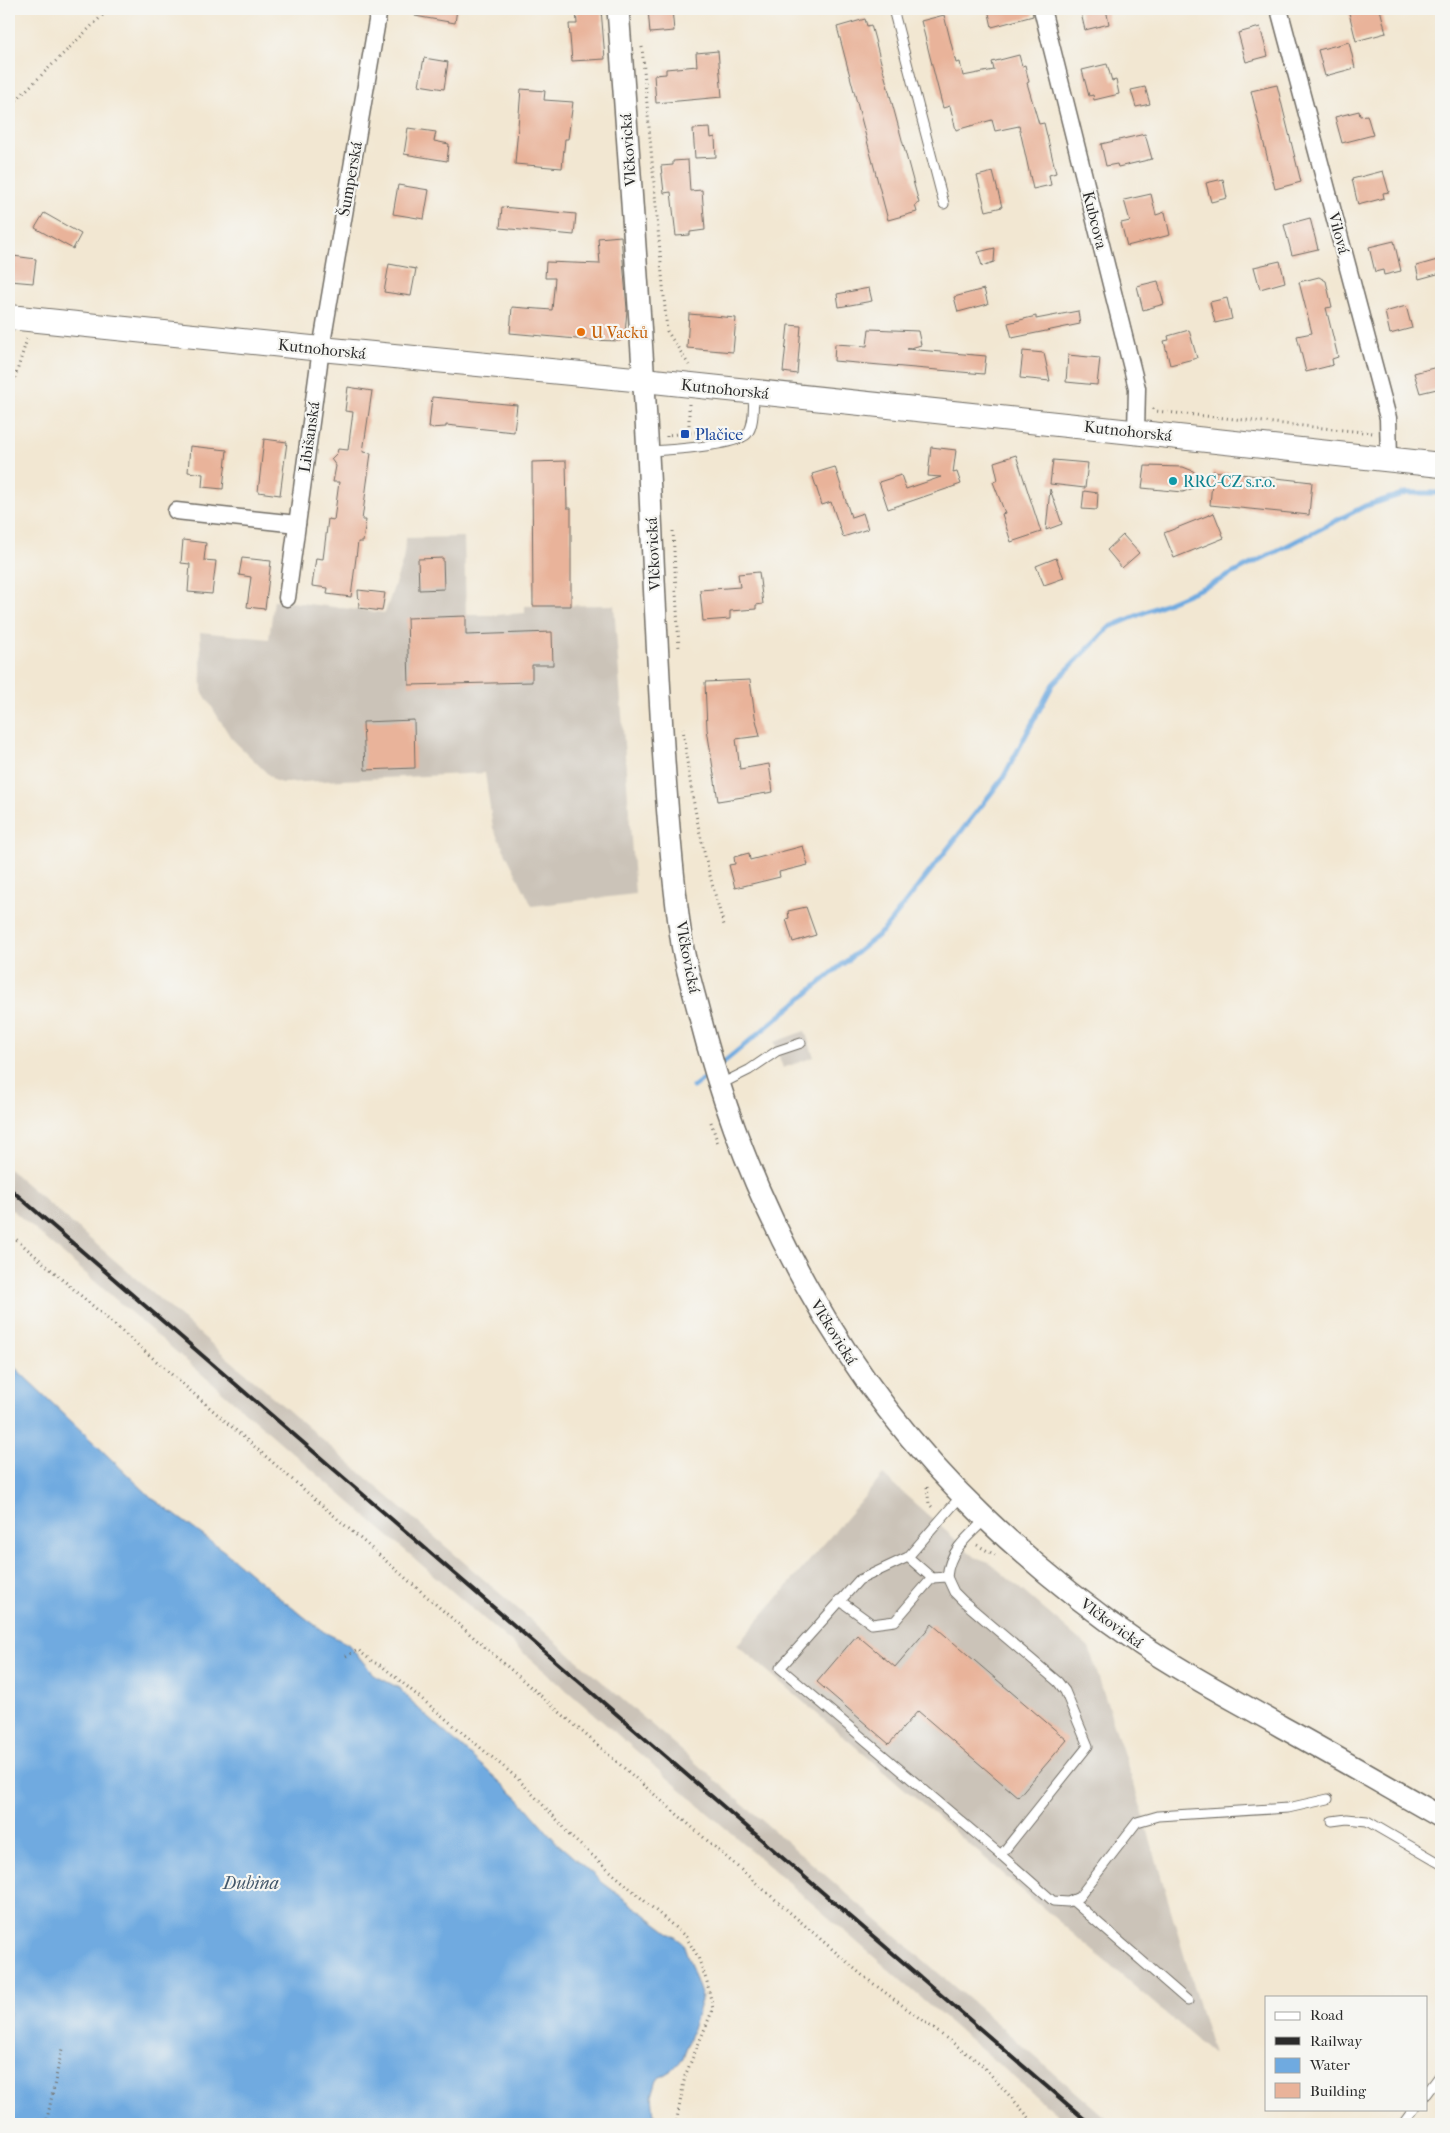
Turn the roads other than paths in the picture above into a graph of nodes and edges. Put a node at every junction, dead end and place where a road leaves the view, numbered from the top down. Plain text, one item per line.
1 (379, 9) edge
2 (618, 9) edge
3 (893, 9) edge
4 (1042, 9) edge
5 (1279, 9) edge
6 (944, 204) dead end
7 (9, 317) edge
8 (321, 349) junction
9 (644, 380) junction
10 (754, 392) junction
11 (1136, 432) junction
12 (658, 450) junction
13 (1389, 459) junction
14 (1441, 465) edge
15 (176, 511) dead end
16 (296, 524) junction
17 (287, 598) dead end
18 (801, 1043) dead end
19 (720, 1087) junction
20 (962, 1495) junction
21 (986, 1519) junction
22 (908, 1557) junction
23 (947, 1577) junction
24 (932, 1578) junction
25 (839, 1600) junction
26 (1328, 1799) dead end
27 (1441, 1817) edge
28 (1332, 1821) dead end
29 (1001, 1855) junction
30 (1441, 1864) edge
31 (1073, 1901) junction
32 (1188, 2001) dead end
33 (1441, 2074) edge
34 (1428, 2091) edge
35 (1413, 2110) edge
36 (1403, 2124) edge

1 - 8 street, Šumperská
2 - 9 street, Vlčkovická
3 - 6 lane
4 - 11 street, Kubcova
5 - 13 street, Vilová
7 - 8 main road, Kutnohorská
8 - 9 main road, Kutnohorská
8 - 16 street, Libišanská
9 - 10 main road, Kutnohorská
9 - 12 street, Vlčkovická
10 - 11 main road, Kutnohorská
10 - 12 lane
11 - 13 main road, Kutnohorská
12 - 19 street, Vlčkovická
13 - 14 main road, Kutnohorská
15 - 16 street
16 - 17 street, Libišanská
18 - 19 lane
19 - 20 street, Vlčkovická
20 - 21 street, Vlčkovická
20 - 22 lane
21 - 23 lane
21 - 27 street, Vlčkovická
22 - 24 lane
22 - 25 lane
23 - 24 lane
23 - 29 lane
24 - 25 lane
25 - 29 lane
26 - 31 lane
28 - 30 lane
29 - 31 lane
31 - 32 lane
33 - 34 lane
35 - 36 lane

